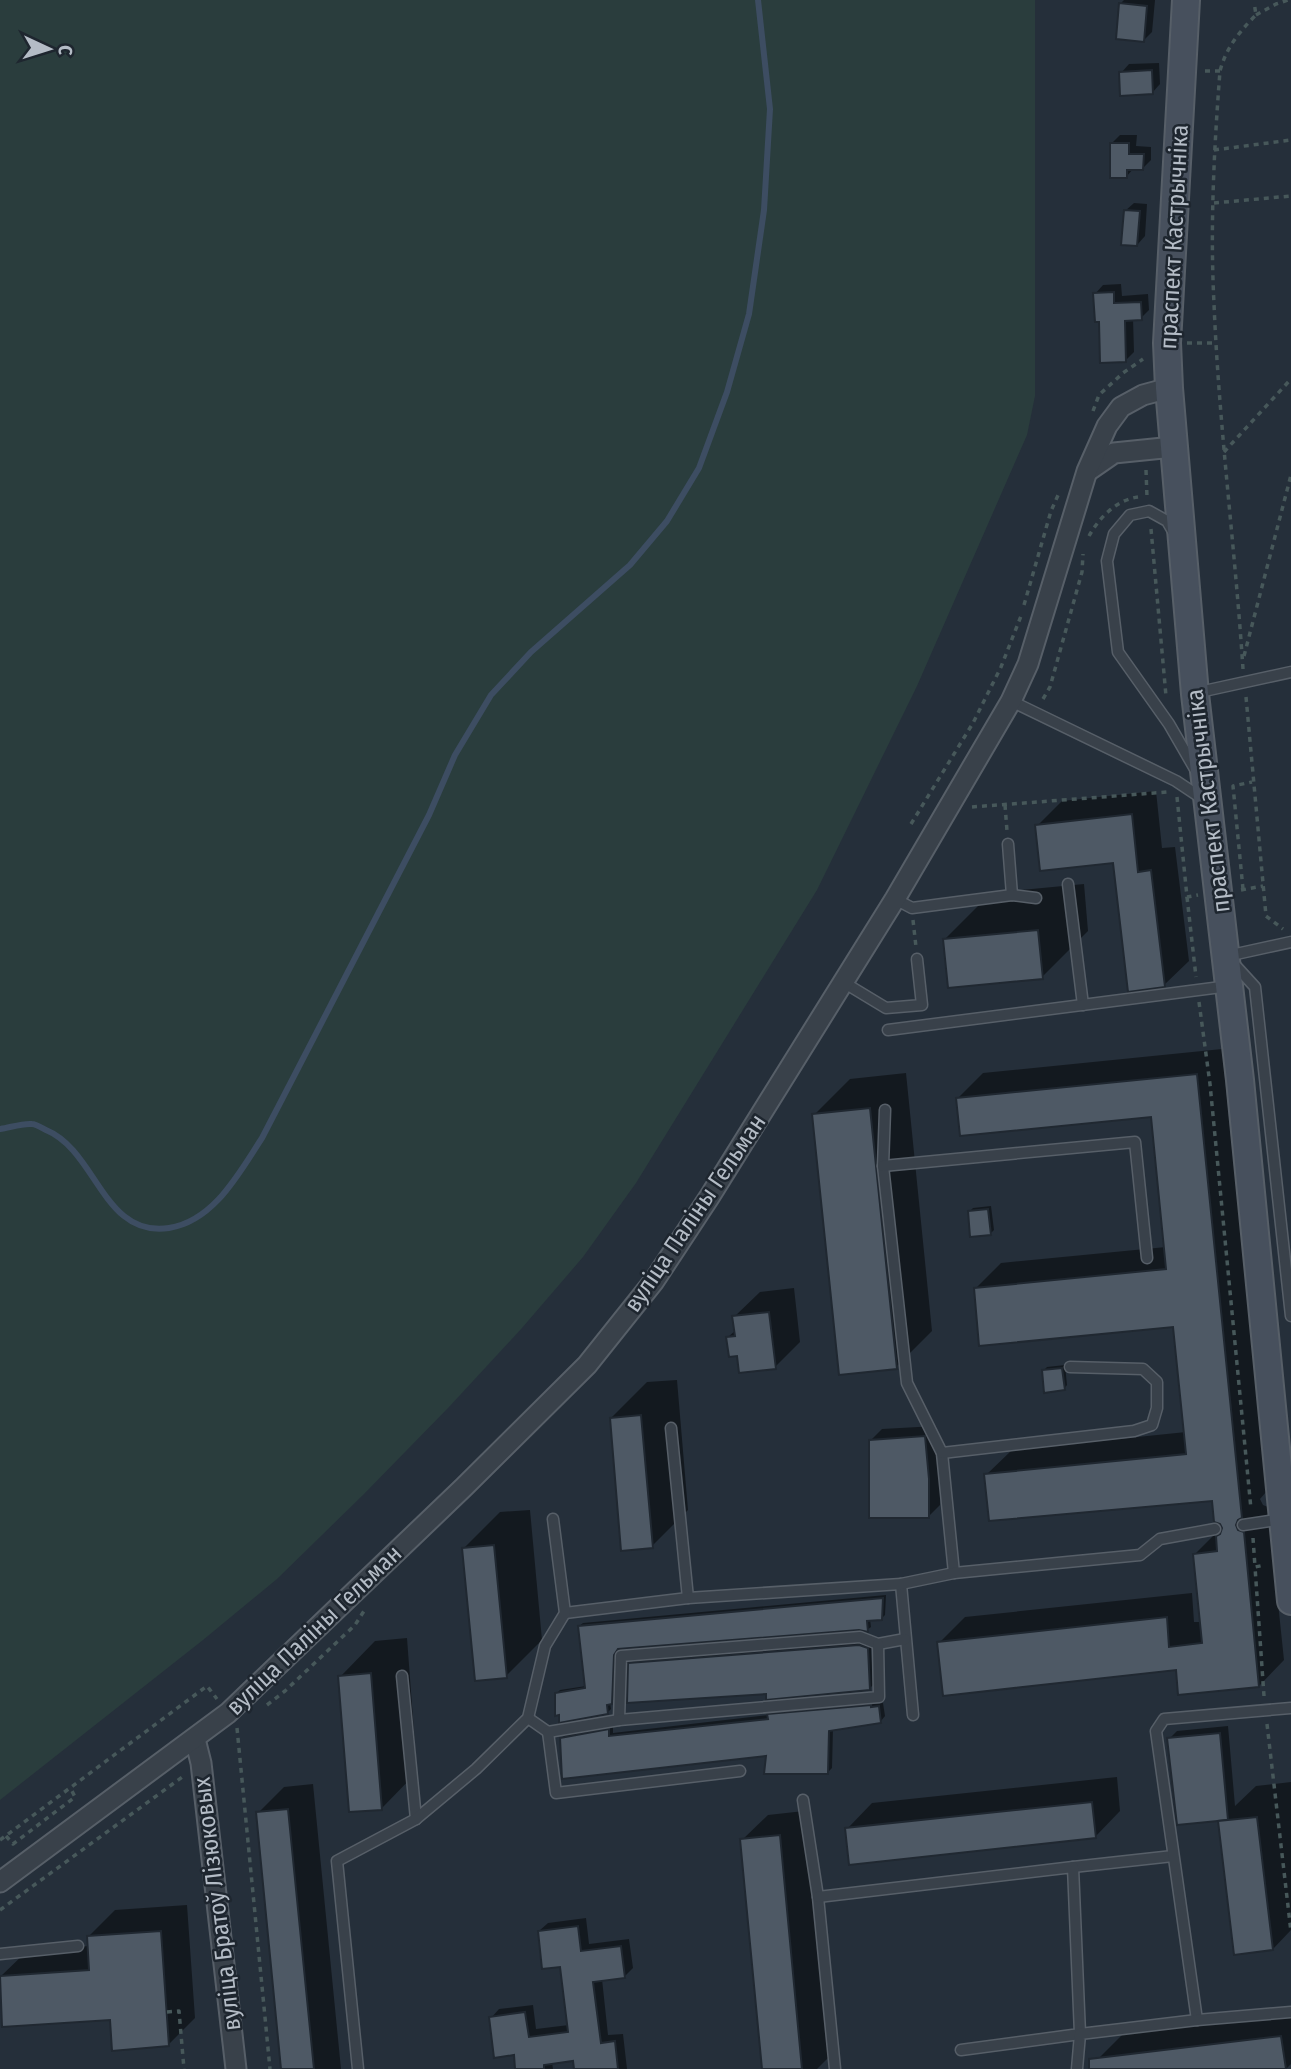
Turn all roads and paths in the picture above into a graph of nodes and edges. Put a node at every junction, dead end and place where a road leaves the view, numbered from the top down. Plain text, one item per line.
1 (1288, 0) edge
2 (1191, 2) edge
3 (1254, 2) edge
4 (1256, 15) junction
5 (1205, 71) dead end
6 (1220, 71) junction
7 (1291, 140) edge
8 (1214, 150) junction
9 (1291, 196) edge
10 (1214, 203) junction
11 (1291, 379) edge
12 (1169, 388) junction
13 (1173, 447) junction
14 (1224, 452) junction
15 (1087, 471) junction
16 (1291, 475) edge
17 (1182, 545) junction
18 (1082, 572) dead end
19 (1243, 660) junction
20 (1291, 672) edge
21 (1244, 684) junction
22 (1195, 694) junction
23 (1043, 699) dead end
24 (1011, 701) junction
25 (973, 723) dead end
26 (1253, 782) junction
27 (1177, 792) dead end
28 (1205, 793) junction
29 (1005, 804) junction
30 (967, 807) dead end
31 (911, 824) dead end
32 (1008, 844) joint
33 (1068, 884) dead end
34 (1243, 889) dead end
35 (1012, 895) junction
36 (1187, 897) dead end
37 (1036, 898) dead end
38 (903, 903) junction
39 (1291, 935) edge
40 (1291, 942) edge
41 (1226, 956) junction
42 (917, 959) joint
43 (843, 982) junction
44 (1229, 986) junction
45 (1197, 990) junction
46 (1083, 1005) junction
47 (888, 1030) dead end
48 (885, 1110) dead end
49 (883, 1166) junction
50 (1147, 1258) dead end
51 (1291, 1316) edge
52 (1070, 1367) dead end
53 (671, 1429) dead end
54 (942, 1453) junction
55 (554, 1519) dead end
56 (1283, 1519) junction
57 (1247, 1524) junction
58 (1215, 1528) dead end
59 (1287, 1561) junction
60 (1255, 1567) junction
61 (954, 1573) junction
62 (901, 1584) junction
63 (688, 1598) junction
64 (1291, 1601) edge
65 (565, 1613) junction
66 (355, 1625) dead end
67 (905, 1639) junction
68 (878, 1644) junction
69 (402, 1676) dead end
70 (266, 1705) dead end
71 (1291, 1708) edge
72 (1266, 1710) junction
73 (913, 1715) dead end
74 (528, 1718) junction
75 (232, 1720) junction
76 (619, 1720) junction
77 (548, 1732) junction
78 (230, 1735) dead end
79 (195, 1739) junction
80 (201, 1763) junction
81 (740, 1771) dead end
82 (70, 1787) junction
83 (803, 1800) dead end
84 (416, 1819) junction
85 (6, 1836) junction
86 (0, 1840) edge
87 (1173, 1856) junction
88 (1073, 1867) junction
89 (0, 1882) edge
90 (818, 1897) junction
91 (0, 1910) edge
92 (1291, 1931) edge
93 (78, 1947) dead end
94 (0, 1954) edge
95 (167, 2012) dead end
96 (1291, 2012) edge
97 (1197, 2020) junction
98 (1080, 2034) junction
99 (961, 2050) dead end
100 (184, 2069) edge
101 (236, 2069) edge
102 (270, 2069) edge
103 (358, 2069) edge
104 (835, 2069) edge
105 (1077, 2069) edge

1 - 4 path
2 - 12 main road, праспект Кастрычніка
3 - 4 path
4 - 6 path
5 - 6 path
6 - 8 path
7 - 8 path
8 - 10 path
9 - 10 path
10 - 14 path
11 - 14 path
12 - 13 main road, праспект Кастрычніка
12 - 15 street, вуліца Паліны Гельман
13 - 15 street
13 - 17 main road, праспект Кастрычніка
14 - 19 path
15 - 24 street, вуліца Паліны Гельман
16 - 19 path
17 - 22 main road, праспект Кастрычніка
17 - 28 lane
18 - 23 path
19 - 21 path
20 - 21 lane
21 - 22 lane
21 - 26 path
22 - 28 main road, праспект Кастрычніка
24 - 28 lane
24 - 38 street, вуліца Паліны Гельман
25 - 31 path
26 - 34 path
26 - 39 path
27 - 29 path
28 - 41 main road, праспект Кастрычніка
29 - 30 path
29 - 32 path
32 - 35 lane
33 - 46 lane
35 - 37 lane
35 - 38 lane
36 - 45 path
38 - 42 path
38 - 43 street, вуліца Паліны Гельман
40 - 41 lane
41 - 44 main road, праспект Кастрычніка
41 - 51 lane
42 - 43 lane
43 - 75 street, вуліца Паліны Гельман
44 - 45 lane
44 - 56 main road, праспект Кастрычніка
45 - 46 lane
45 - 57 path
46 - 47 lane
48 - 49 lane
49 - 50 lane
49 - 54 lane
52 - 54 lane
53 - 63 lane
54 - 61 lane
55 - 65 lane
56 - 57 lane
56 - 59 main road, праспект Кастрычніка
57 - 60 path
58 - 61 lane
59 - 60 path
59 - 64 main road, праспект Кастрычніка
60 - 72 path
61 - 62 lane
62 - 63 lane
62 - 67 lane
63 - 65 lane
65 - 74 lane
66 - 70 path
67 - 68 lane
67 - 73 lane
68 - 76 lane
68 - 76 lane
69 - 84 lane
71 - 72 lane
72 - 87 lane
72 - 92 path
74 - 77 lane
74 - 84 lane
75 - 78 path
75 - 79 street, вуліца Паліны Гельман
75 - 82 path
75 - 102 path
76 - 77 lane
77 - 81 lane
79 - 80 street, вуліца Братоў Лізюковых
79 - 89 street, вуліца Паліны Гельман
80 - 91 path
80 - 101 street, вуліца Братоў Лізюковых
82 - 85 path
82 - 85 path
83 - 90 lane
84 - 103 lane
85 - 86 path
87 - 88 lane
87 - 97 lane
88 - 90 lane
88 - 98 lane
90 - 104 lane
93 - 94 lane
95 - 100 path
96 - 97 lane
97 - 98 lane
98 - 99 lane
98 - 105 lane

